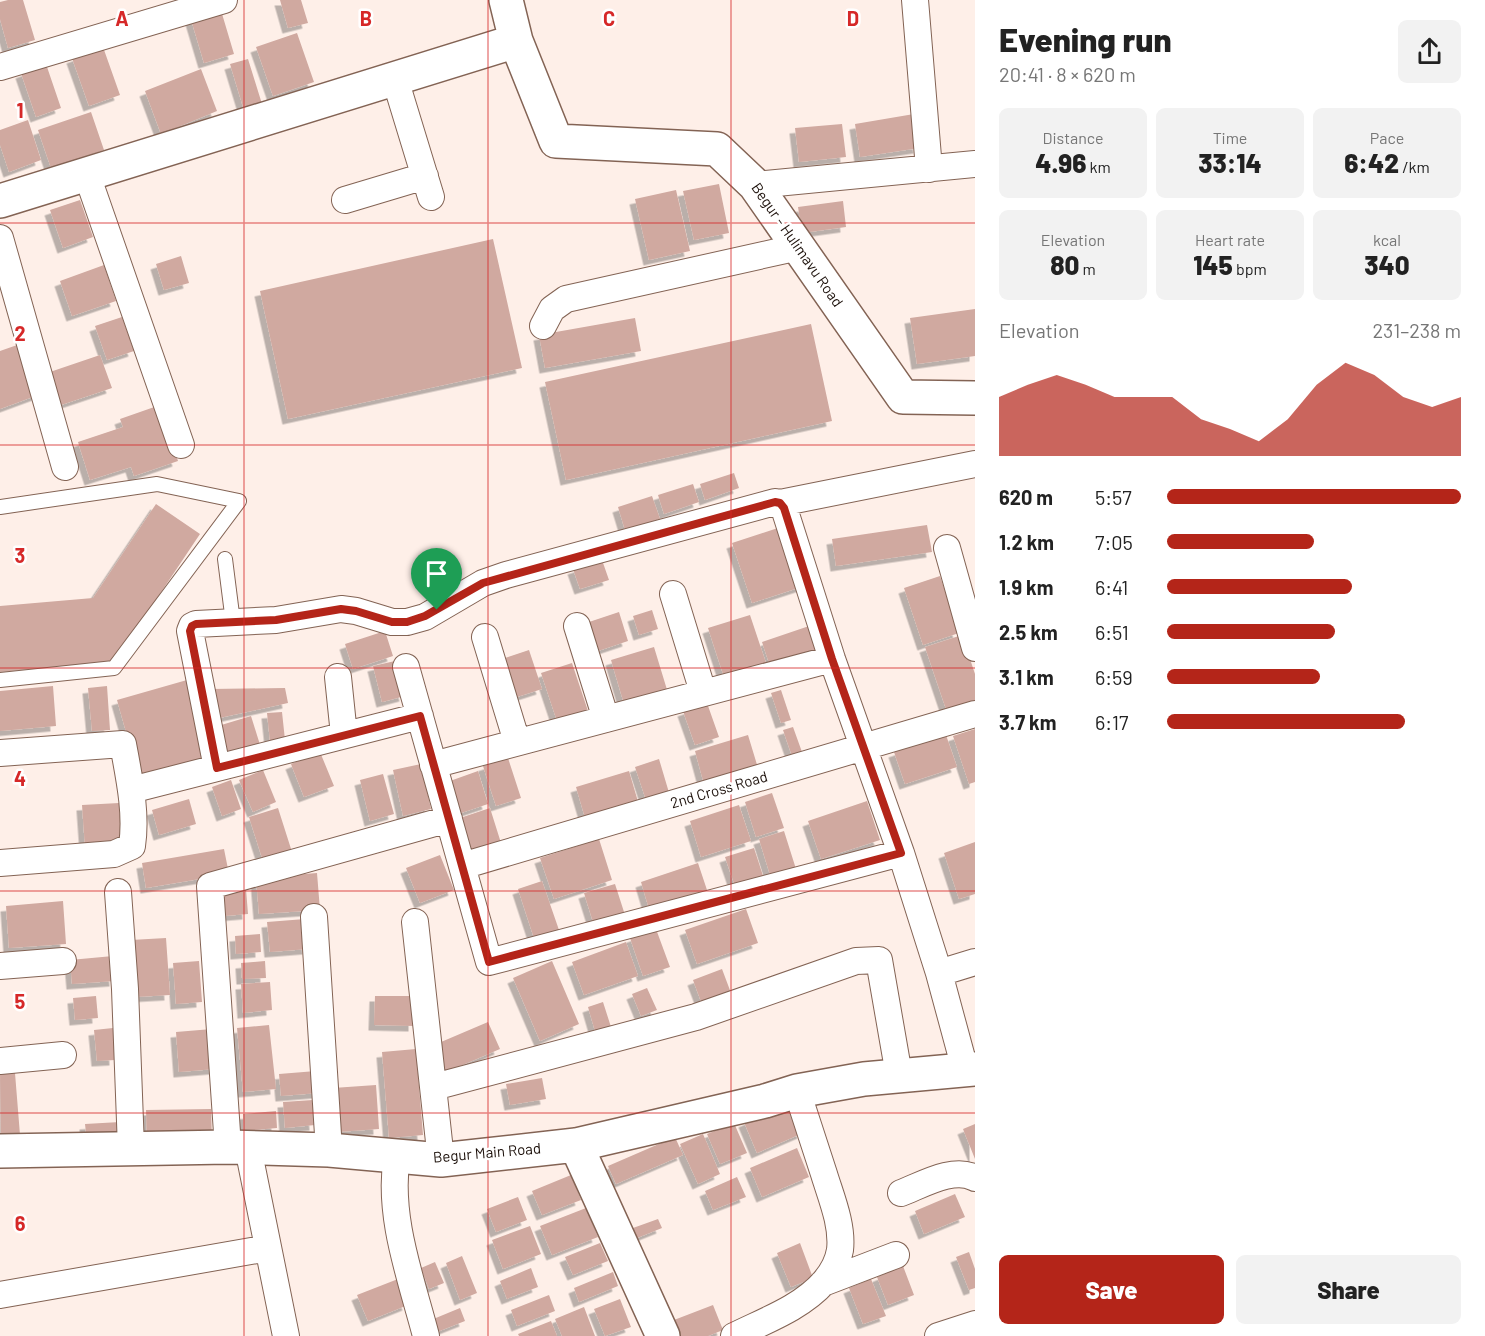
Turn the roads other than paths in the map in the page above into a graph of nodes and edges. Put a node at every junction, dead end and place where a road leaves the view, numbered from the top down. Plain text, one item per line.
1 (224, 0) edge
2 (506, 0) edge
3 (915, 0) edge
4 (516, 41) junction
5 (0, 67) edge
6 (395, 79) junction
7 (975, 164) edge
8 (929, 169) junction
9 (87, 175) junction
10 (755, 185) junction
11 (345, 200) dead end
12 (0, 201) edge
13 (0, 238) edge
14 (799, 247) junction
15 (543, 326) dead end
16 (975, 398) edge
17 (181, 445) dead end
18 (975, 464) edge
19 (64, 467) dead end
20 (780, 503) junction
21 (0, 507) edge
22 (947, 548) dead end
23 (225, 559) dead end
24 (673, 594) dead end
25 (970, 613) edge
26 (233, 622) junction
27 (577, 626) dead end
28 (485, 637) dead end
29 (975, 648) edge
30 (832, 659) junction
31 (406, 667) dead end
32 (338, 677) dead end
33 (0, 680) edge
34 (703, 692) junction
35 (975, 714) edge
36 (420, 716) junction
37 (606, 719) junction
38 (344, 735) junction
39 (517, 742) junction
40 (863, 747) junction
41 (0, 753) edge
42 (433, 765) junction
43 (217, 768) junction
44 (131, 790) junction
45 (449, 819) junction
46 (901, 853) junction
47 (0, 863) edge
48 (462, 866) junction
49 (118, 892) dead end
50 (314, 916) dead end
51 (416, 922) dead end
52 (63, 961) dead end
53 (975, 962) edge
54 (0, 966) edge
55 (939, 973) junction
56 (63, 1055) dead end
57 (0, 1061) edge
58 (970, 1069) edge
59 (899, 1075) junction
60 (434, 1088) junction
61 (797, 1091) junction
62 (576, 1145) junction
63 (238, 1147) junction
64 (131, 1148) junction
65 (329, 1150) junction
66 (0, 1151) edge
67 (397, 1156) junction
68 (441, 1160) junction
69 (975, 1178) edge
70 (901, 1193) dead end
71 (268, 1248) junction
72 (896, 1256) dead end
73 (823, 1283) junction
74 (0, 1295) edge
75 (975, 1324) edge
76 (286, 1336) edge
77 (426, 1336) edge
78 (663, 1336) edge
79 (734, 1336) edge
80 (938, 1336) edge

1 - 5 street
2 - 4 street, Begur - Hulimavu Road
3 - 8 street
4 - 6 street
4 - 10 street, Begur - Hulimavu Road
6 - 9 street
6 - 11 street
7 - 8 street
8 - 10 street
9 - 12 street
9 - 17 street
10 - 14 street, Begur - Hulimavu Road
13 - 19 street
14 - 15 street
14 - 16 street, Begur - Hulimavu Road
18 - 20 street
20 - 26 street
20 - 30 street, Begur Main Road
21 - 33 lane
22 - 25 street
23 - 26 lane
24 - 34 street
25 - 29 street
26 - 43 street
27 - 37 street
28 - 39 street
30 - 34 street
30 - 40 street, Begur Main Road
31 - 36 street
32 - 38 street
34 - 37 street
35 - 40 street, 2nd Cross Road
36 - 38 street
36 - 42 street
37 - 39 street
38 - 43 street
39 - 42 street
40 - 46 street, Begur Main Road
40 - 48 street, 2nd Cross Road
41 - 44 street
42 - 45 street
43 - 44 street
44 - 47 street
45 - 48 street
45 - 63 street
46 - 48 street
46 - 55 street, Begur Main Road
49 - 64 street
50 - 65 street
51 - 60 street
52 - 54 street
53 - 55 street
55 - 58 street, Begur Main Road
56 - 57 street
58 - 59 street, Begur Main Road
59 - 60 street
59 - 61 street, Begur Main Road
60 - 68 street
61 - 62 street, Begur Main Road
61 - 73 street
62 - 68 street, Begur Main Road
62 - 78 street
63 - 64 street, Begur Main Road
63 - 65 street, Begur Main Road
63 - 71 street
64 - 66 street, Begur Main Road
65 - 67 street, Begur Main Road
67 - 68 street, Begur Main Road
67 - 77 street
69 - 70 street
71 - 74 street
71 - 76 street
72 - 73 street
73 - 79 street
75 - 80 street

